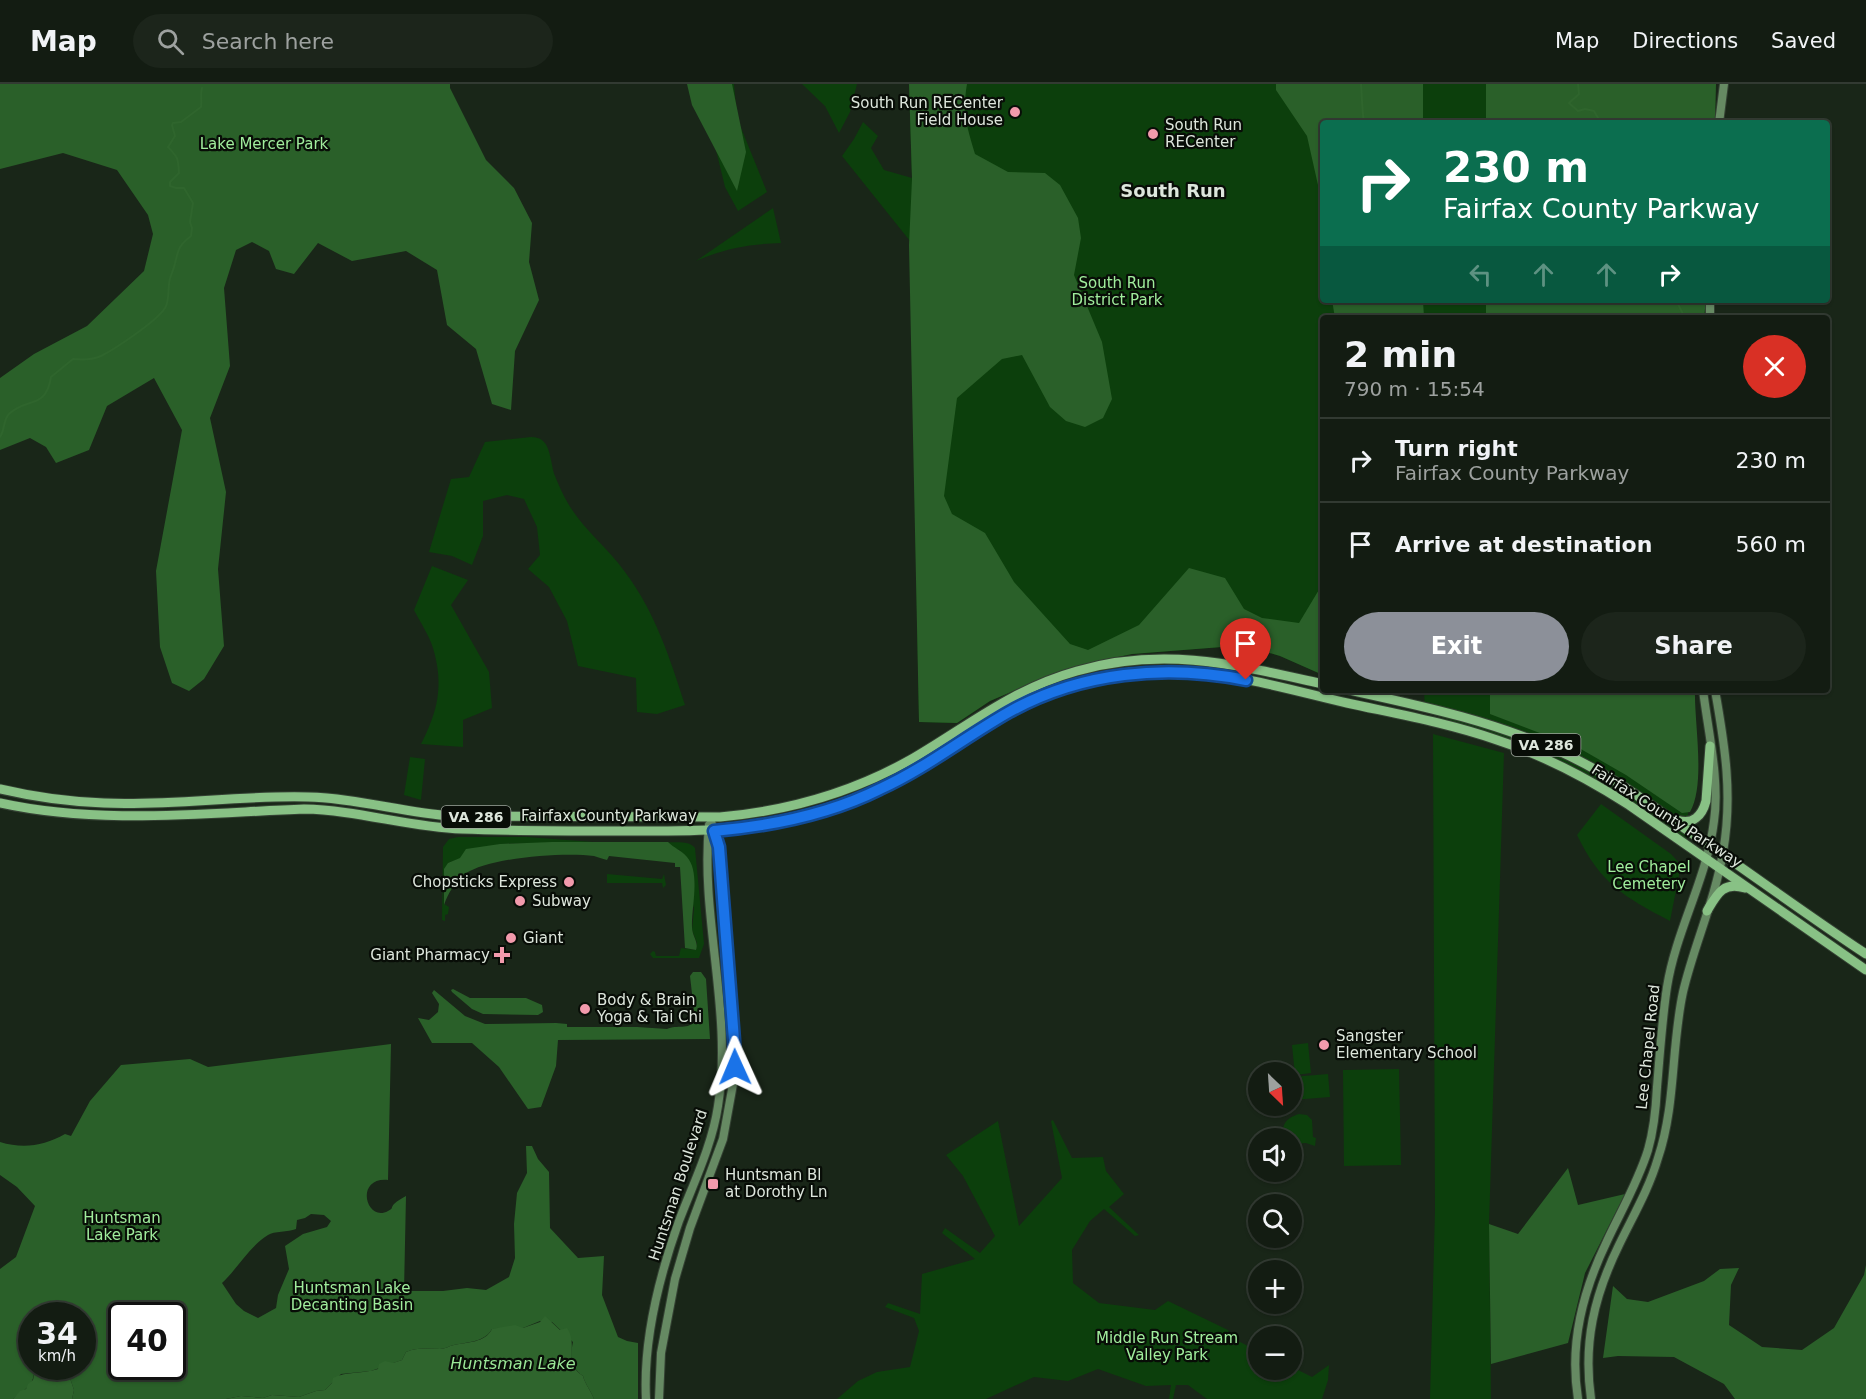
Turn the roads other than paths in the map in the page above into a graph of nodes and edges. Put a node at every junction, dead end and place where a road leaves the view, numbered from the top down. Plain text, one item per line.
1 (1724, 84) edge
2 (1719, 120) edge
3 (1320, 683) edge
4 (1362, 693) edge
5 (1703, 693) edge
6 (1716, 693) edge
7 (1710, 746) junction
8 (0, 789) edge
9 (0, 803) edge
10 (710, 818) junction
11 (1671, 818) junction
12 (711, 831) junction
13 (1709, 846) junction
14 (1723, 854) junction
15 (1707, 858) junction
16 (1720, 867) junction
17 (1754, 891) junction
18 (1707, 911) junction
19 (1866, 954) edge
20 (1866, 970) edge
21 (1632, 1190) junction
22 (1644, 1196) junction
23 (646, 1399) edge
24 (659, 1399) edge
25 (1578, 1399) edge
26 (1591, 1399) edge

1 - 2 main road
3 - 10 highway, Fairfax County Parkway / VA 286
4 - 11 highway, Fairfax County Parkway / VA 286
5 - 7 main road, Lee Chapel Road
6 - 14 main road, Lee Chapel Road
7 - 11 highway
7 - 13 main road, Lee Chapel Road
8 - 10 highway, Fairfax County Parkway / VA 286
9 - 12 highway, Fairfax County Parkway / VA 286
10 - 12 main road, Huntsman Boulevard
11 - 13 highway, Fairfax County Parkway / VA 286
12 - 15 highway, Fairfax County Parkway / VA 286
12 - 23 main road, Huntsman Boulevard
12 - 24 main road, Huntsman Boulevard
13 - 14 highway, Fairfax County Parkway / VA 286
13 - 15 main road, Lee Chapel Road
14 - 16 main road, Lee Chapel Road
14 - 19 highway, Fairfax County Parkway / VA 286
15 - 16 highway, Fairfax County Parkway / VA 286
15 - 21 main road, Lee Chapel Road
16 - 17 highway, Fairfax County Parkway / VA 286
16 - 18 main road, Lee Chapel Road
17 - 18 highway
17 - 20 highway, Fairfax County Parkway / VA 286
18 - 22 main road, Lee Chapel Road
21 - 22 main road
21 - 25 main road, Lee Chapel Road
22 - 26 main road, Lee Chapel Road

